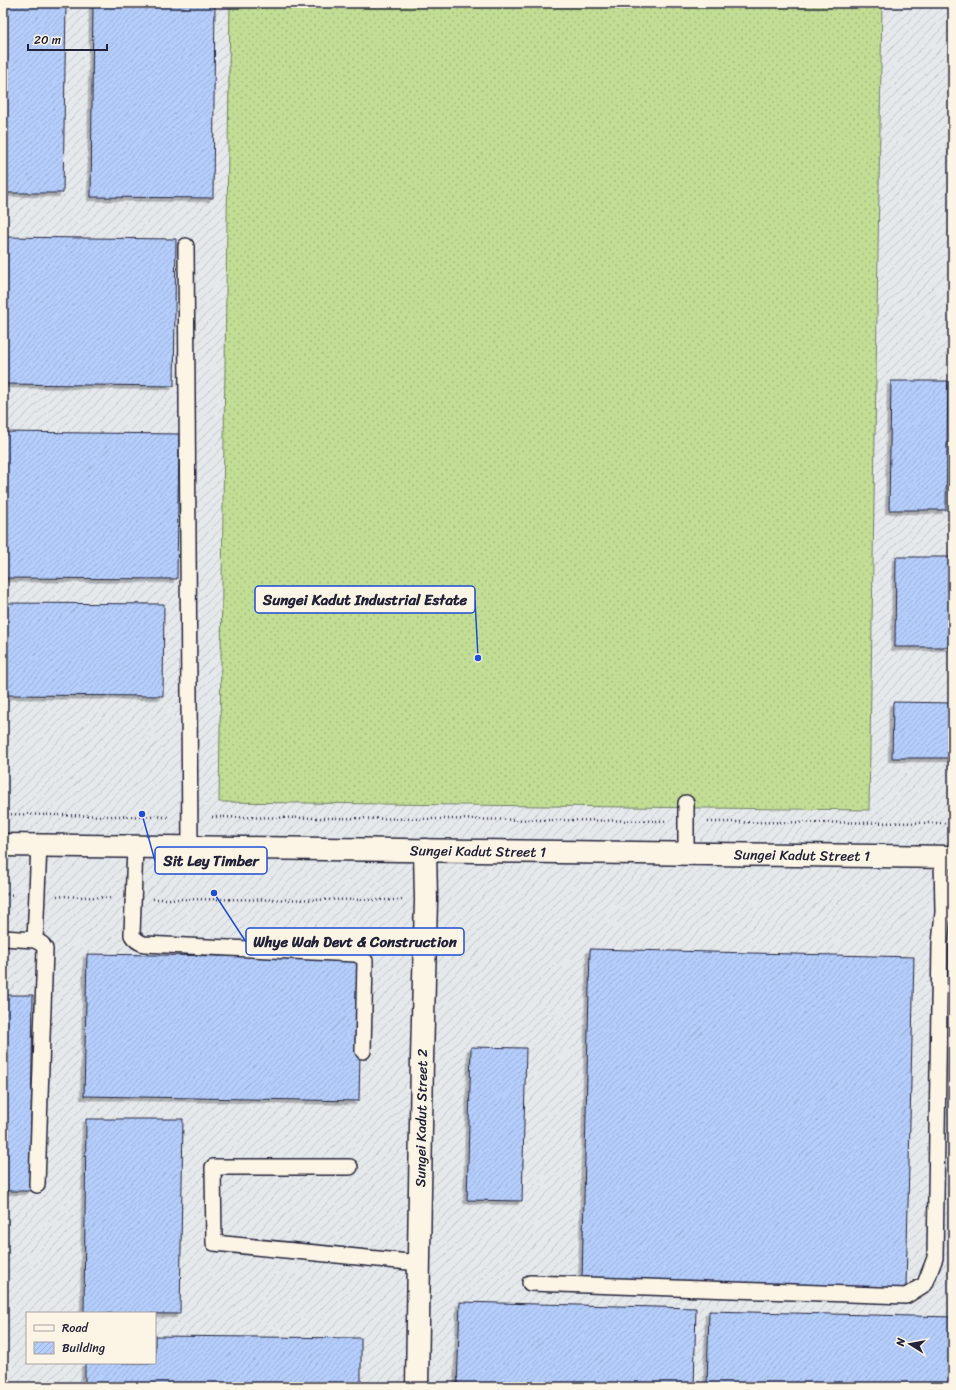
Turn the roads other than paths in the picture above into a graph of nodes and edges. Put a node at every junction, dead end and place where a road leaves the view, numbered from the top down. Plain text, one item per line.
1 (186, 246) dead end
2 (686, 804) dead end
3 (3, 845) edge
4 (39, 845) junction
5 (135, 846) junction
6 (190, 847) junction
7 (425, 850) junction
8 (686, 854) junction
9 (947, 857) edge
10 (3, 938) edge
11 (35, 940) junction
12 (947, 944) edge
13 (363, 1052) dead end
14 (350, 1167) dead end
15 (37, 1185) dead end
16 (418, 1263) junction
17 (530, 1283) dead end
18 (417, 1387) edge

1 - 6 lane
2 - 8 lane
3 - 4 street, Sungei Kadut Street 1
4 - 5 street, Sungei Kadut Street 1
4 - 11 lane
5 - 6 street, Sungei Kadut Street 1
5 - 13 lane
6 - 7 street, Sungei Kadut Street 1
7 - 8 street, Sungei Kadut Street 1
7 - 16 street, Sungei Kadut Street 2
8 - 9 street, Sungei Kadut Street 1
9 - 12 lane
10 - 11 lane
11 - 15 lane
12 - 17 lane
14 - 16 lane
16 - 18 street, Sungei Kadut Street 2

